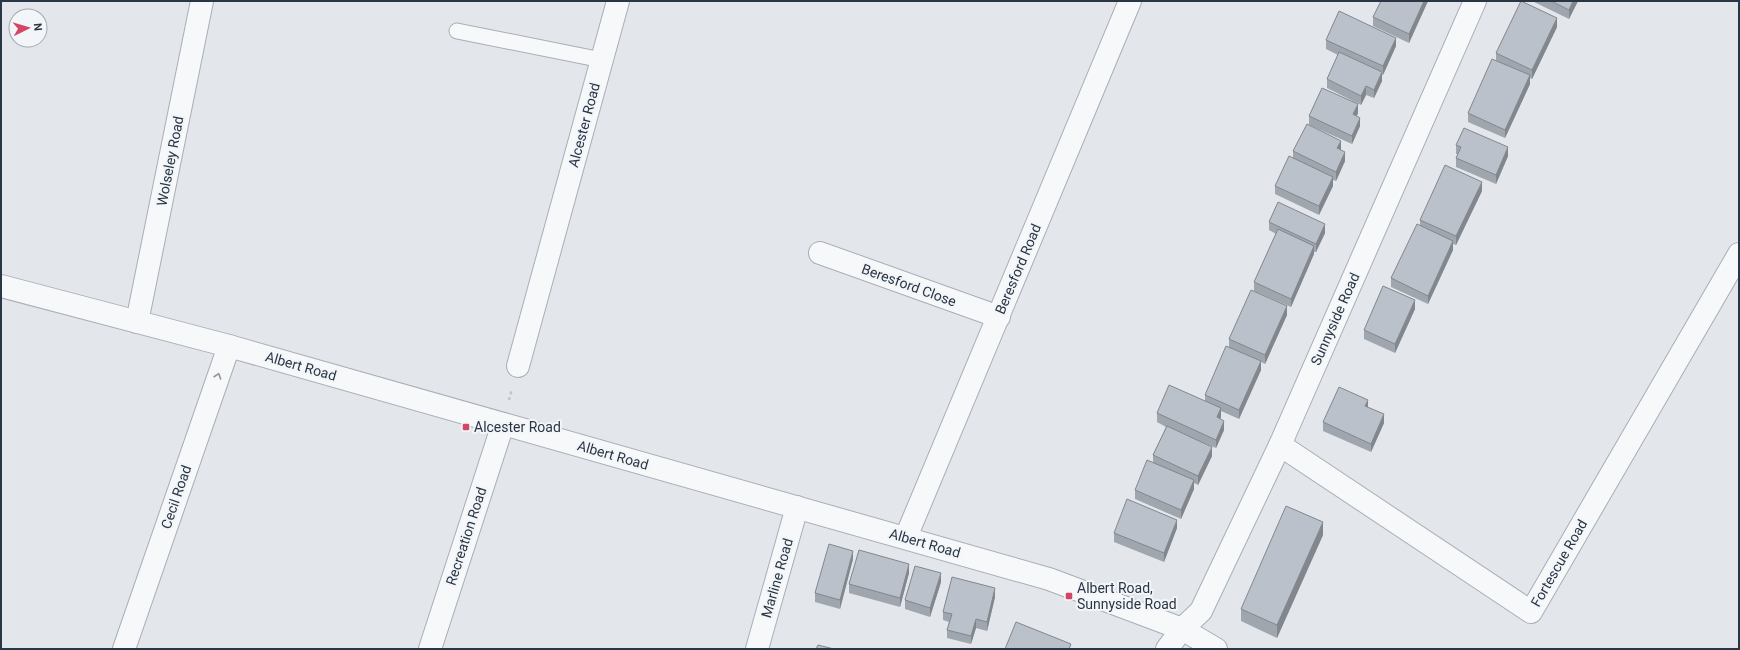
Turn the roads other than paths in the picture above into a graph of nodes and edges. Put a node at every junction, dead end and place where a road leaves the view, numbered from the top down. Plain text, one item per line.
1 (202, 1) edge
2 (618, 1) edge
3 (1130, 1) edge
4 (1475, 1) edge
5 (457, 31) dead end
6 (602, 60) junction
7 (820, 253) dead end
8 (1739, 254) edge
9 (1, 286) edge
10 (999, 317) junction
11 (137, 322) junction
12 (229, 346) junction
13 (518, 366) road end
14 (503, 424) junction
15 (1280, 445) junction
16 (797, 507) junction
17 (906, 537) junction
18 (1182, 629) junction
19 (124, 649) edge
20 (430, 649) edge
21 (757, 649) edge
22 (1167, 649) edge
23 (1216, 649) edge

1 - 11 street, Wolseley Road
2 - 6 street, Alcester Road
3 - 10 street, Beresford Road
4 - 15 street, Sunnyside Road
5 - 6 lane
6 - 13 street, Alcester Road
7 - 10 street, Beresford Close
8 - 15 street, Fortescue Road
9 - 11 street, Albert Road
10 - 17 street, Beresford Road
11 - 12 street, Albert Road
12 - 14 street, Albert Road
19 -> 12 street, Cecil Road
14 - 16 street, Albert Road
14 - 20 street, Recreation Road
15 - 18 street, Sunnyside Road
16 - 17 street, Albert Road
16 - 21 street, Marline Road
17 - 18 street, Albert Road
18 - 22 street, Sunnyside Road
18 - 23 street, Albert Road

